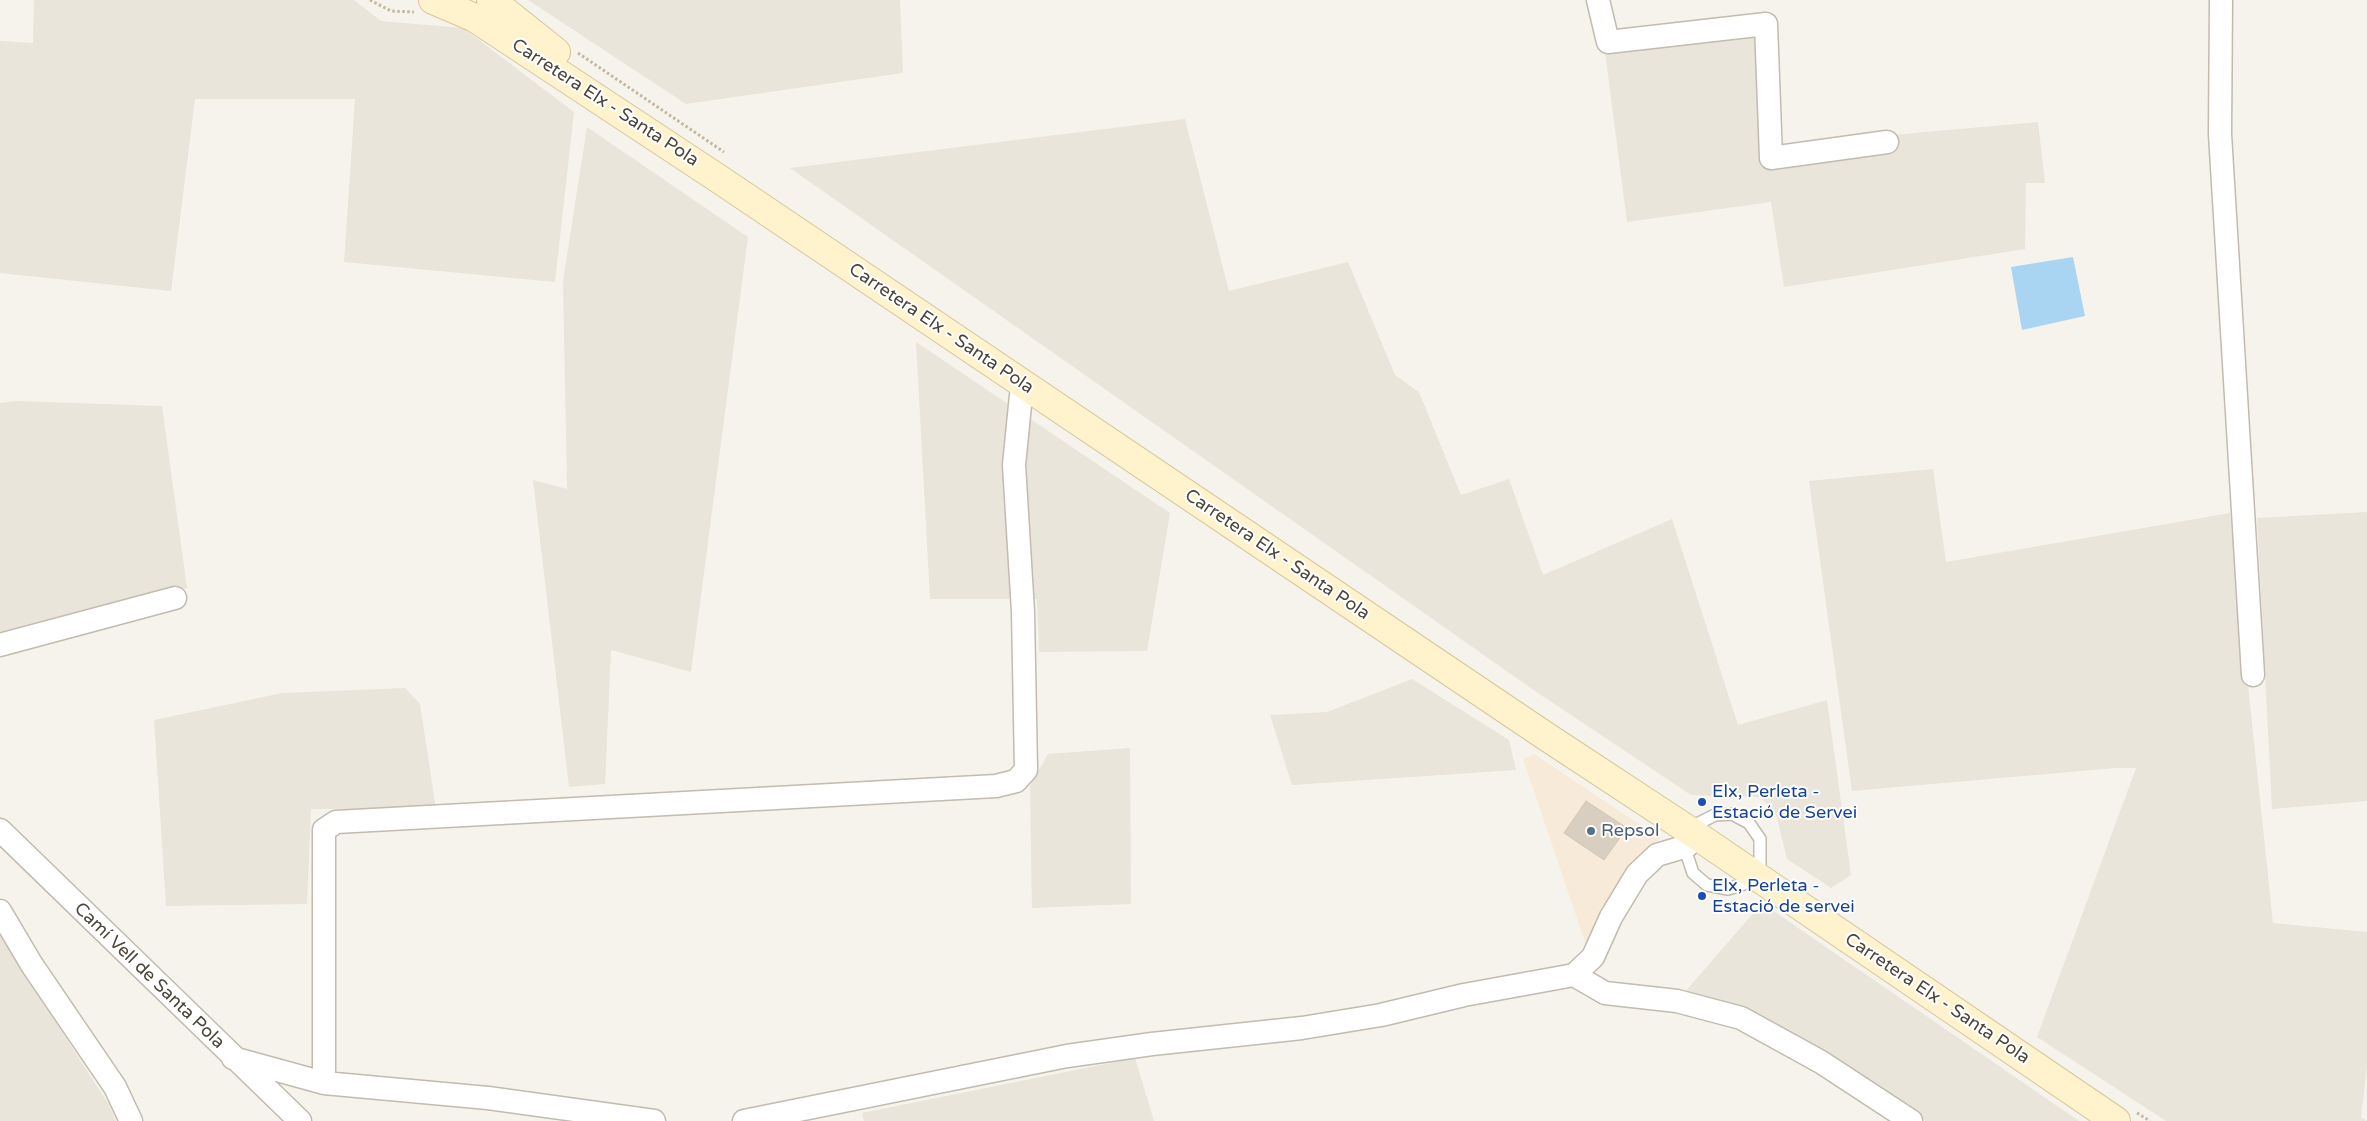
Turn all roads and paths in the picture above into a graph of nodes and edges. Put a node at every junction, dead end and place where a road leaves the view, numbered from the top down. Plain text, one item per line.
1 (432, 0) edge
2 (491, 0) edge
3 (1598, 0) edge
4 (2221, 0) edge
5 (1887, 142) dead end
6 (1026, 386) junction
7 (175, 598) dead end
8 (0, 645) edge
9 (2253, 675) dead end
10 (0, 830) edge
11 (1693, 834) junction
12 (1757, 870) junction
13 (0, 912) edge
14 (1574, 975) junction
15 (233, 1058) junction
16 (324, 1083) junction
17 (131, 1121) edge
18 (300, 1121) edge
19 (654, 1121) edge
20 (744, 1121) edge
21 (1911, 1121) edge
22 (2116, 1121) edge
23 (2137, 1121) edge

1 - 6 main road, Carretera Elx - Santa Pola
2 - 11 main road, Carretera Elx - Santa Pola
3 - 5 street
4 - 9 street
6 - 11 main road, Carretera Elx - Santa Pola
6 - 16 street
7 - 8 street
10 - 15 street, Camí Vell de Santa Pola
11 - 12 main road, Carretera Elx - Santa Pola
11 - 12 lane
11 - 14 street
12 - 22 main road, Carretera Elx - Santa Pola
12 - 23 main road, Carretera Elx - Santa Pola
13 - 17 street
14 - 20 street
14 - 21 street
15 - 16 street
15 - 18 street, Camí Vell de Santa Pola
16 - 19 street

